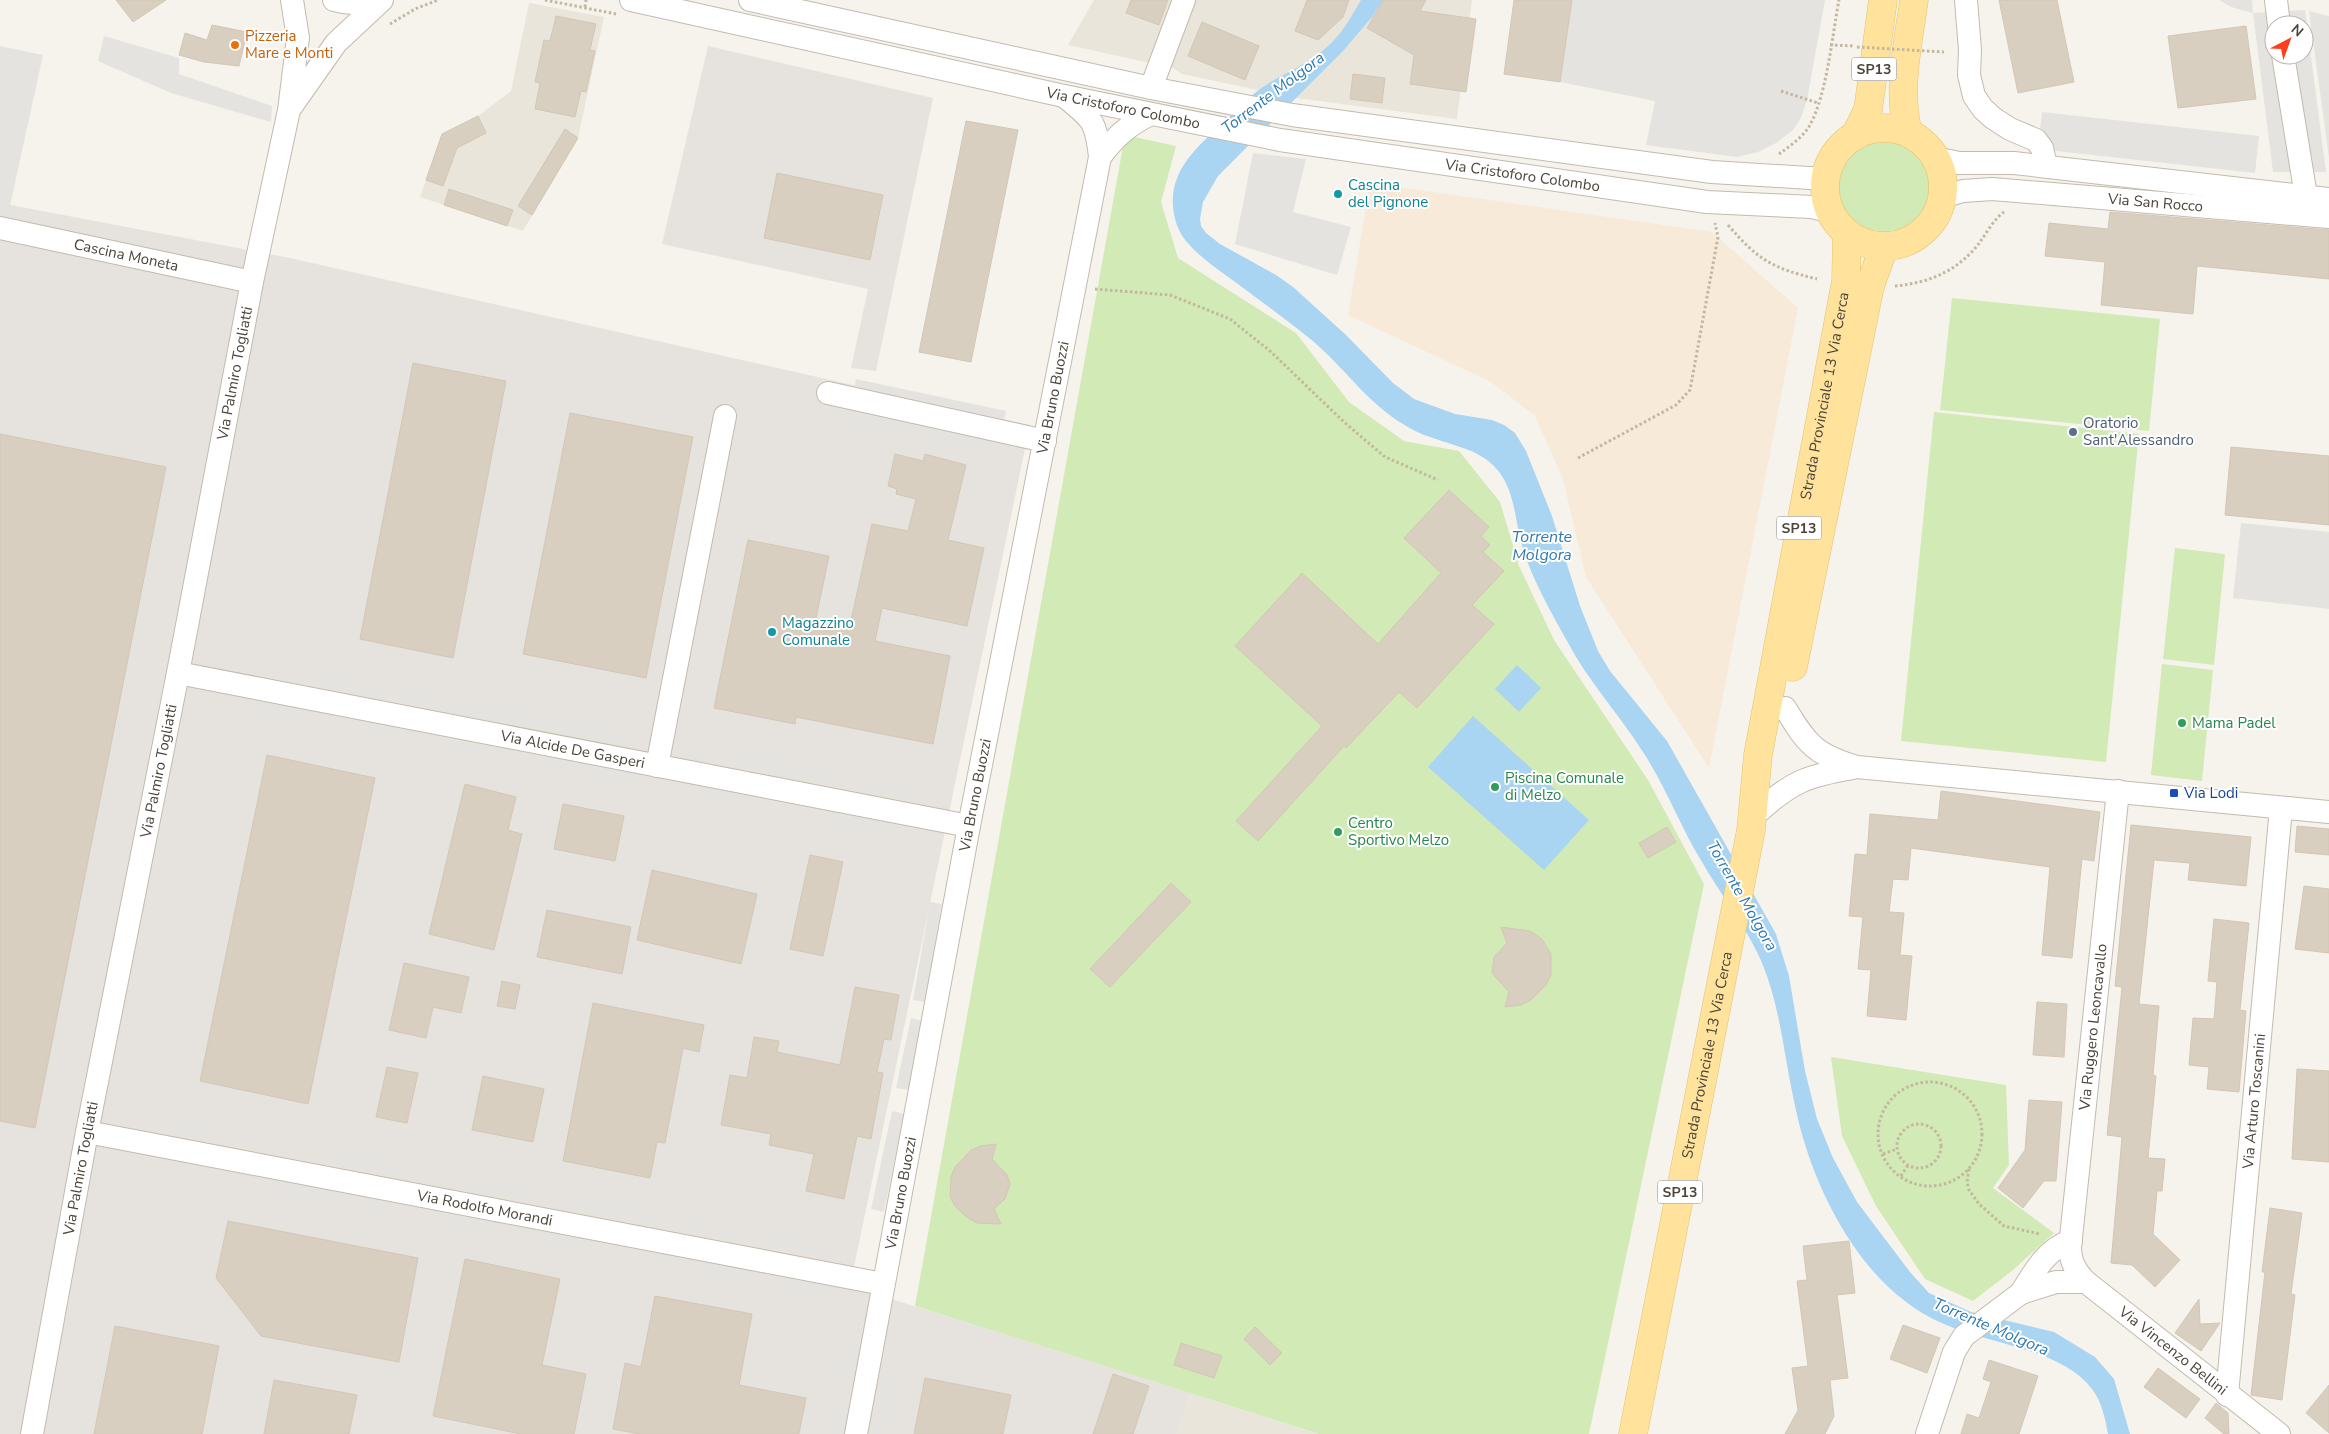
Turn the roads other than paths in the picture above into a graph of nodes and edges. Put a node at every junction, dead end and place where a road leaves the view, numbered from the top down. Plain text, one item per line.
1 (292, 0) edge
2 (334, 0) edge
3 (374, 0) edge
4 (382, 0) edge
5 (631, 0) edge
6 (750, 0) edge
7 (1184, 0) edge
8 (1883, 0) edge
9 (1914, 0) edge
10 (1966, 0) edge
11 (2276, 0) edge
12 (2278, 15) edge
13 (2284, 65) edge
14 (1151, 88) junction
15 (1064, 96) junction
16 (289, 110) junction
17 (1151, 114) junction
18 (1908, 133) junction
19 (1855, 136) junction
20 (1100, 157) junction
21 (1935, 158) junction
22 (2035, 165) junction
23 (1825, 179) junction
24 (1942, 197) junction
25 (2329, 199) edge
26 (2009, 201) junction
27 (2305, 206) junction
28 (1829, 211) junction
29 (2329, 217) edge
30 (0, 228) edge
31 (1847, 234) junction
32 (1884, 247) junction
33 (252, 282) junction
34 (828, 393) dead end
35 (726, 416) dead end
36 (1045, 441) junction
37 (178, 673) junction
38 (1785, 708) junction
39 (657, 766) junction
40 (1857, 767) junction
41 (2118, 791) junction
42 (2281, 808) junction
43 (2329, 812) edge
44 (1753, 822) junction
45 (970, 826) junction
46 (87, 1132) junction
47 (2071, 1241) junction
48 (2072, 1264) joint
49 (2086, 1282) junction
50 (883, 1284) junction
51 (2017, 1296) junction
52 (2227, 1395) junction
53 (32, 1434) edge
54 (856, 1434) edge
55 (1634, 1434) edge
56 (1927, 1434) edge
57 (2279, 1434) edge

1 - 16 street, Via Palmiro Togliatti
2 - 3 street
4 - 16 street, Via Palmiro Togliatti
5 - 15 street, Via Cristoforo Colombo
6 - 14 street, Via Cristoforo Colombo
7 - 14 street
8 - 19 main road, SP13
9 - 18 main road, SP13
10 - 22 street
11 - 12 street
13 - 27 street
14 - 23 street, Via Cristoforo Colombo
15 - 17 street, Via Cristoforo Colombo
15 - 20 street, Via Bruno Buozzi
16 - 33 street, Via Palmiro Togliatti
17 - 20 street, Via Bruno Buozzi
17 - 28 street, Via Cristoforo Colombo
18 - 19 main road, SP13
18 - 21 main road, SP13
19 - 23 main road, SP13
20 - 36 street, Via Bruno Buozzi
21 - 22 street, Via San Rocco
21 - 24 main road, SP13
22 - 26 street
22 - 27 street, Via San Rocco
23 - 28 main road, SP13
24 - 26 street, Via San Rocco
24 - 32 main road, SP13
25 - 27 street, Via San Rocco
26 - 27 street, Via San Rocco
27 - 29 street, Via San Rocco
28 - 31 main road, SP13
30 - 33 street, Cascina Moneta
31 - 32 main road, SP13
31 - 44 main road, Strada Provinciale 13 Via Cerca / SP13
32 - 38 main road, Strada Provinciale 13 Via Cerca / SP13
33 - 37 street, Via Palmiro Togliatti
34 - 36 street
35 - 39 street
36 - 45 street, Via Bruno Buozzi
37 - 39 street, Via Alcide De Gasperi
37 - 46 street, Via Palmiro Togliatti
38 - 40 street
38 - 44 main road, Strada Provinciale 13 Via Cerca / SP13
39 - 45 street, Via Alcide De Gasperi
40 - 41 street
40 - 44 street
41 - 42 street
41 - 47 street, Via Ruggero Leoncavallo
42 - 43 street
42 - 52 street, Via Arturo Toscanini
44 - 55 main road, Strada Provinciale 13 Via Cerca / SP13
45 - 50 street, Via Bruno Buozzi
46 - 50 street, Via Rodolfo Morandi
46 - 53 street, Via Palmiro Togliatti
47 - 48 street, Via Ruggero Leoncavallo
47 - 51 street
48 - 49 street, Via Vincenzo Bellini
49 - 51 street
49 - 52 street, Via Vincenzo Bellini
50 - 54 street, Via Bruno Buozzi
51 - 56 street
52 - 57 street, Via Vincenzo Bellini

